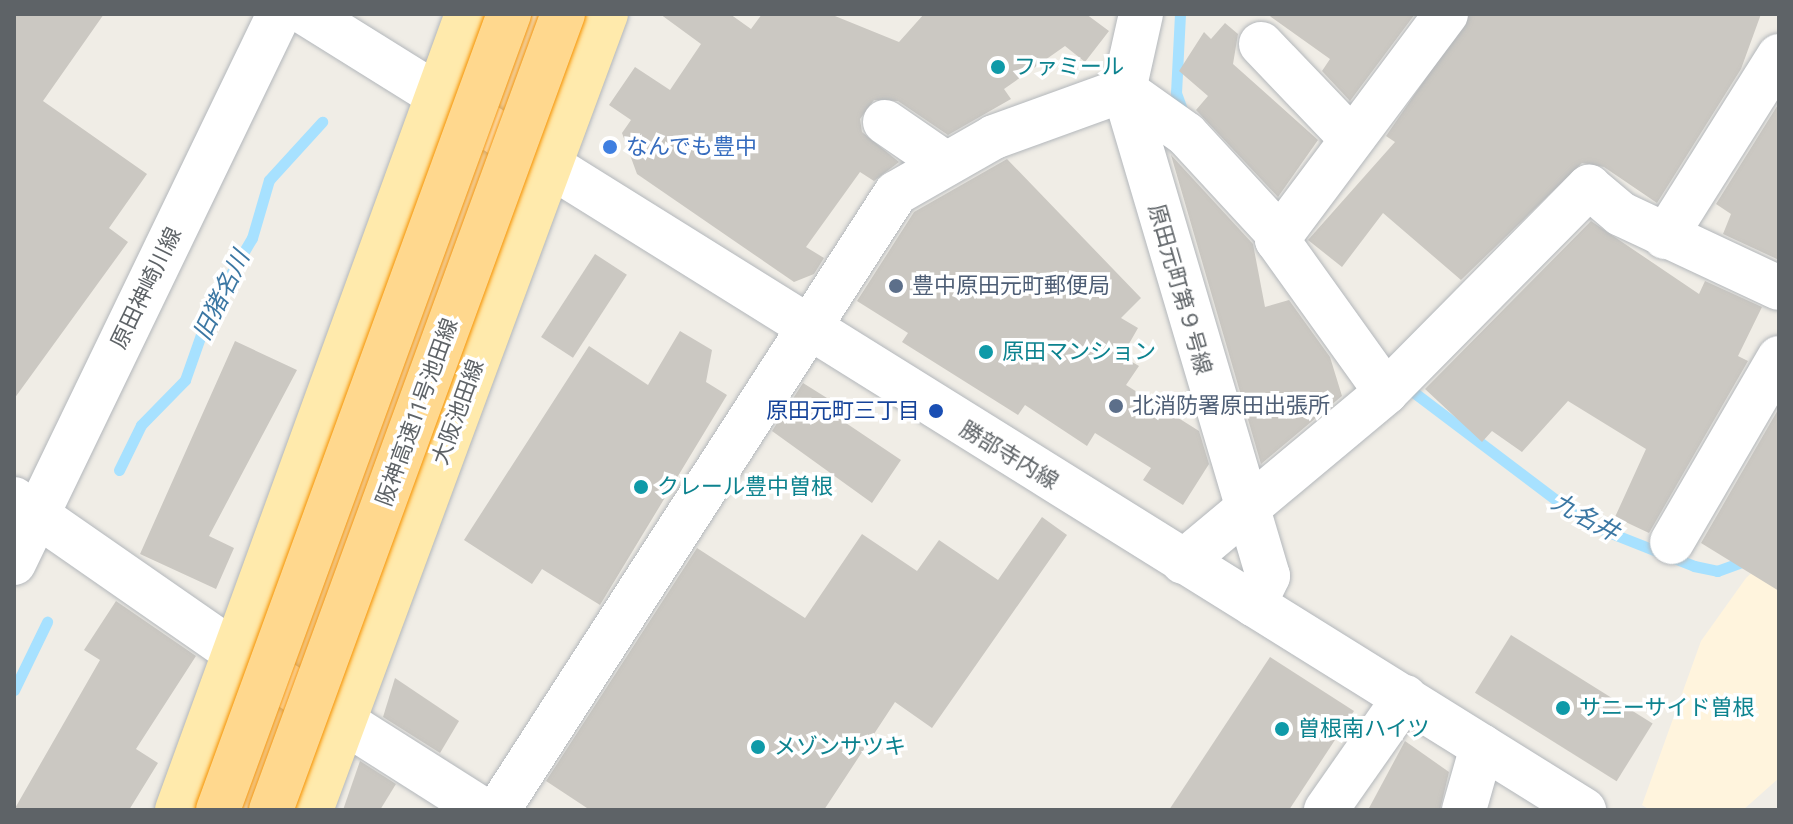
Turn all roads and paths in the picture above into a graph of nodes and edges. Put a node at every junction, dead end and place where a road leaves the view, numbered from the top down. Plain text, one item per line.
1 (279, 14) edge
2 (307, 14) edge
3 (467, 14) edge
4 (509, 14) edge
5 (563, 14) edge
6 (606, 14) edge
7 (1141, 14) edge
8 (1446, 14) edge
9 (1261, 44) dead end
10 (1779, 56) edge
11 (1124, 90) junction
12 (436, 96) junction
13 (885, 122) dead end
14 (1349, 136) junction
15 (946, 164) junction
16 (549, 168) junction
17 (1280, 236) junction
18 (1665, 237) junction
19 (1779, 288) edge
20 (807, 328) junction
21 (1779, 358) edge
22 (1386, 392) junction
23 (26, 507) edge
24 (1245, 516) junction
25 (1672, 542) dead end
26 (1183, 562) junction
27 (14, 563) edge
28 (1254, 605) junction
29 (234, 652) junction
30 (1405, 697) junction
31 (343, 722) junction
32 (1482, 747) junction
33 (177, 810) edge
34 (218, 810) edge
35 (271, 810) edge
36 (311, 810) edge
37 (483, 810) edge
38 (498, 810) edge
39 (1326, 810) edge
40 (1464, 810) edge
41 (1584, 810) edge

1 - 23 street, 原田神崎川線
2 - 12 street, 勝部寺内線
3 - 12 main road
4 - 34 highway, bridge
5 - 35 highway, 阪神高速11号池田線, bridge
6 - 16 main road, 大阪池田線
7 - 11 street, 原田元町第９号線
8 - 14 street
9 - 14 street
10 - 18 street
11 - 15 street
11 - 17 street
11 - 24 street, 原田元町第９号線
12 - 16 street, 勝部寺内線
12 - 29 main road
13 - 15 street
14 - 17 street
15 - 20 street
16 - 20 street, 勝部寺内線
16 - 31 main road, 大阪池田線
17 - 22 street
18 - 19 street
18 - 22 street
20 - 26 street, 勝部寺内線
20 - 38 street
21 - 25 street
22 - 24 street
23 - 27 street, 原田神崎川線
23 - 29 street
24 - 26 street
24 - 28 street, 原田元町第９号線
26 - 28 street, 勝部寺内線
28 - 30 street, 勝部寺内線
29 - 31 street
29 - 33 main road
30 - 32 street, 勝部寺内線
30 - 39 street
31 - 36 main road, 大阪池田線
31 - 37 street
32 - 40 street
32 - 41 street, 勝部寺内線

